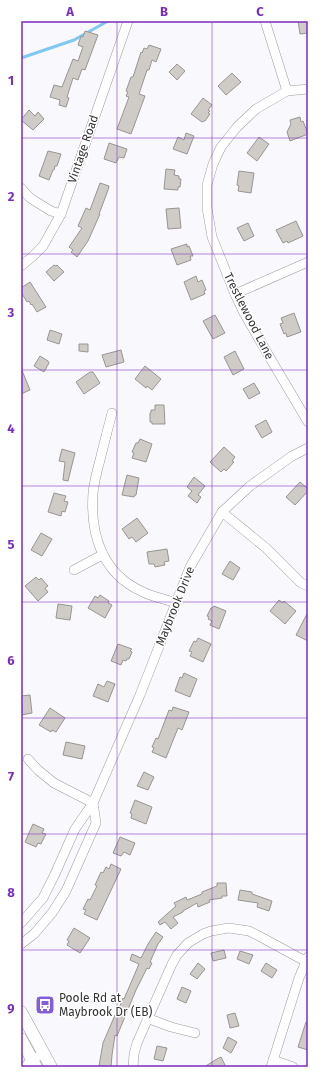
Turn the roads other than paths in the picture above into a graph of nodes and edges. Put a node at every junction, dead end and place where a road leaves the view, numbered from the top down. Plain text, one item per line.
1 (128, 21) edge
2 (265, 21) edge
3 (308, 89) edge
4 (287, 91) junction
5 (21, 188) edge
6 (61, 214) junction
7 (308, 262) edge
8 (21, 266) edge
9 (235, 294) junction
10 (112, 412) dead end
11 (308, 422) edge
12 (308, 448) edge
13 (222, 512) junction
14 (102, 555) junction
15 (74, 570) dead end
16 (308, 586) edge
17 (176, 603) junction
18 (28, 759) dead end
19 (93, 803) junction
20 (21, 923) edge
21 (21, 944) edge
22 (307, 959) edge
23 (303, 979) edge
24 (21, 1012) edge
25 (147, 1018) junction
26 (195, 1033) dead end
27 (21, 1038) edge
28 (43, 1052) junction
29 (272, 1064) edge
30 (31, 1065) edge
31 (50, 1067) edge
32 (133, 1067) edge
33 (294, 1067) edge

1 - 6 street, Vintage Road
2 - 4 street
3 - 4 street, Trestlewood Lane
4 - 9 street, Trestlewood Lane
5 - 6 street
6 - 8 street, Vintage Road
7 - 9 street
9 - 11 street, Trestlewood Lane
10 - 14 street
12 - 13 street, Maybrook Drive
13 - 16 street
13 - 17 street, Maybrook Drive
14 - 15 street
14 - 17 street
17 - 19 street, Maybrook Drive
18 - 19 street
19 - 20 street, Maybrook Drive
19 - 21 street
22 - 23 street
22 - 25 street
23 - 29 street
24 - 28 main road
25 - 26 street
25 - 32 street
27 - 30 main road
28 - 30 street
28 - 31 main road
29 - 33 street

